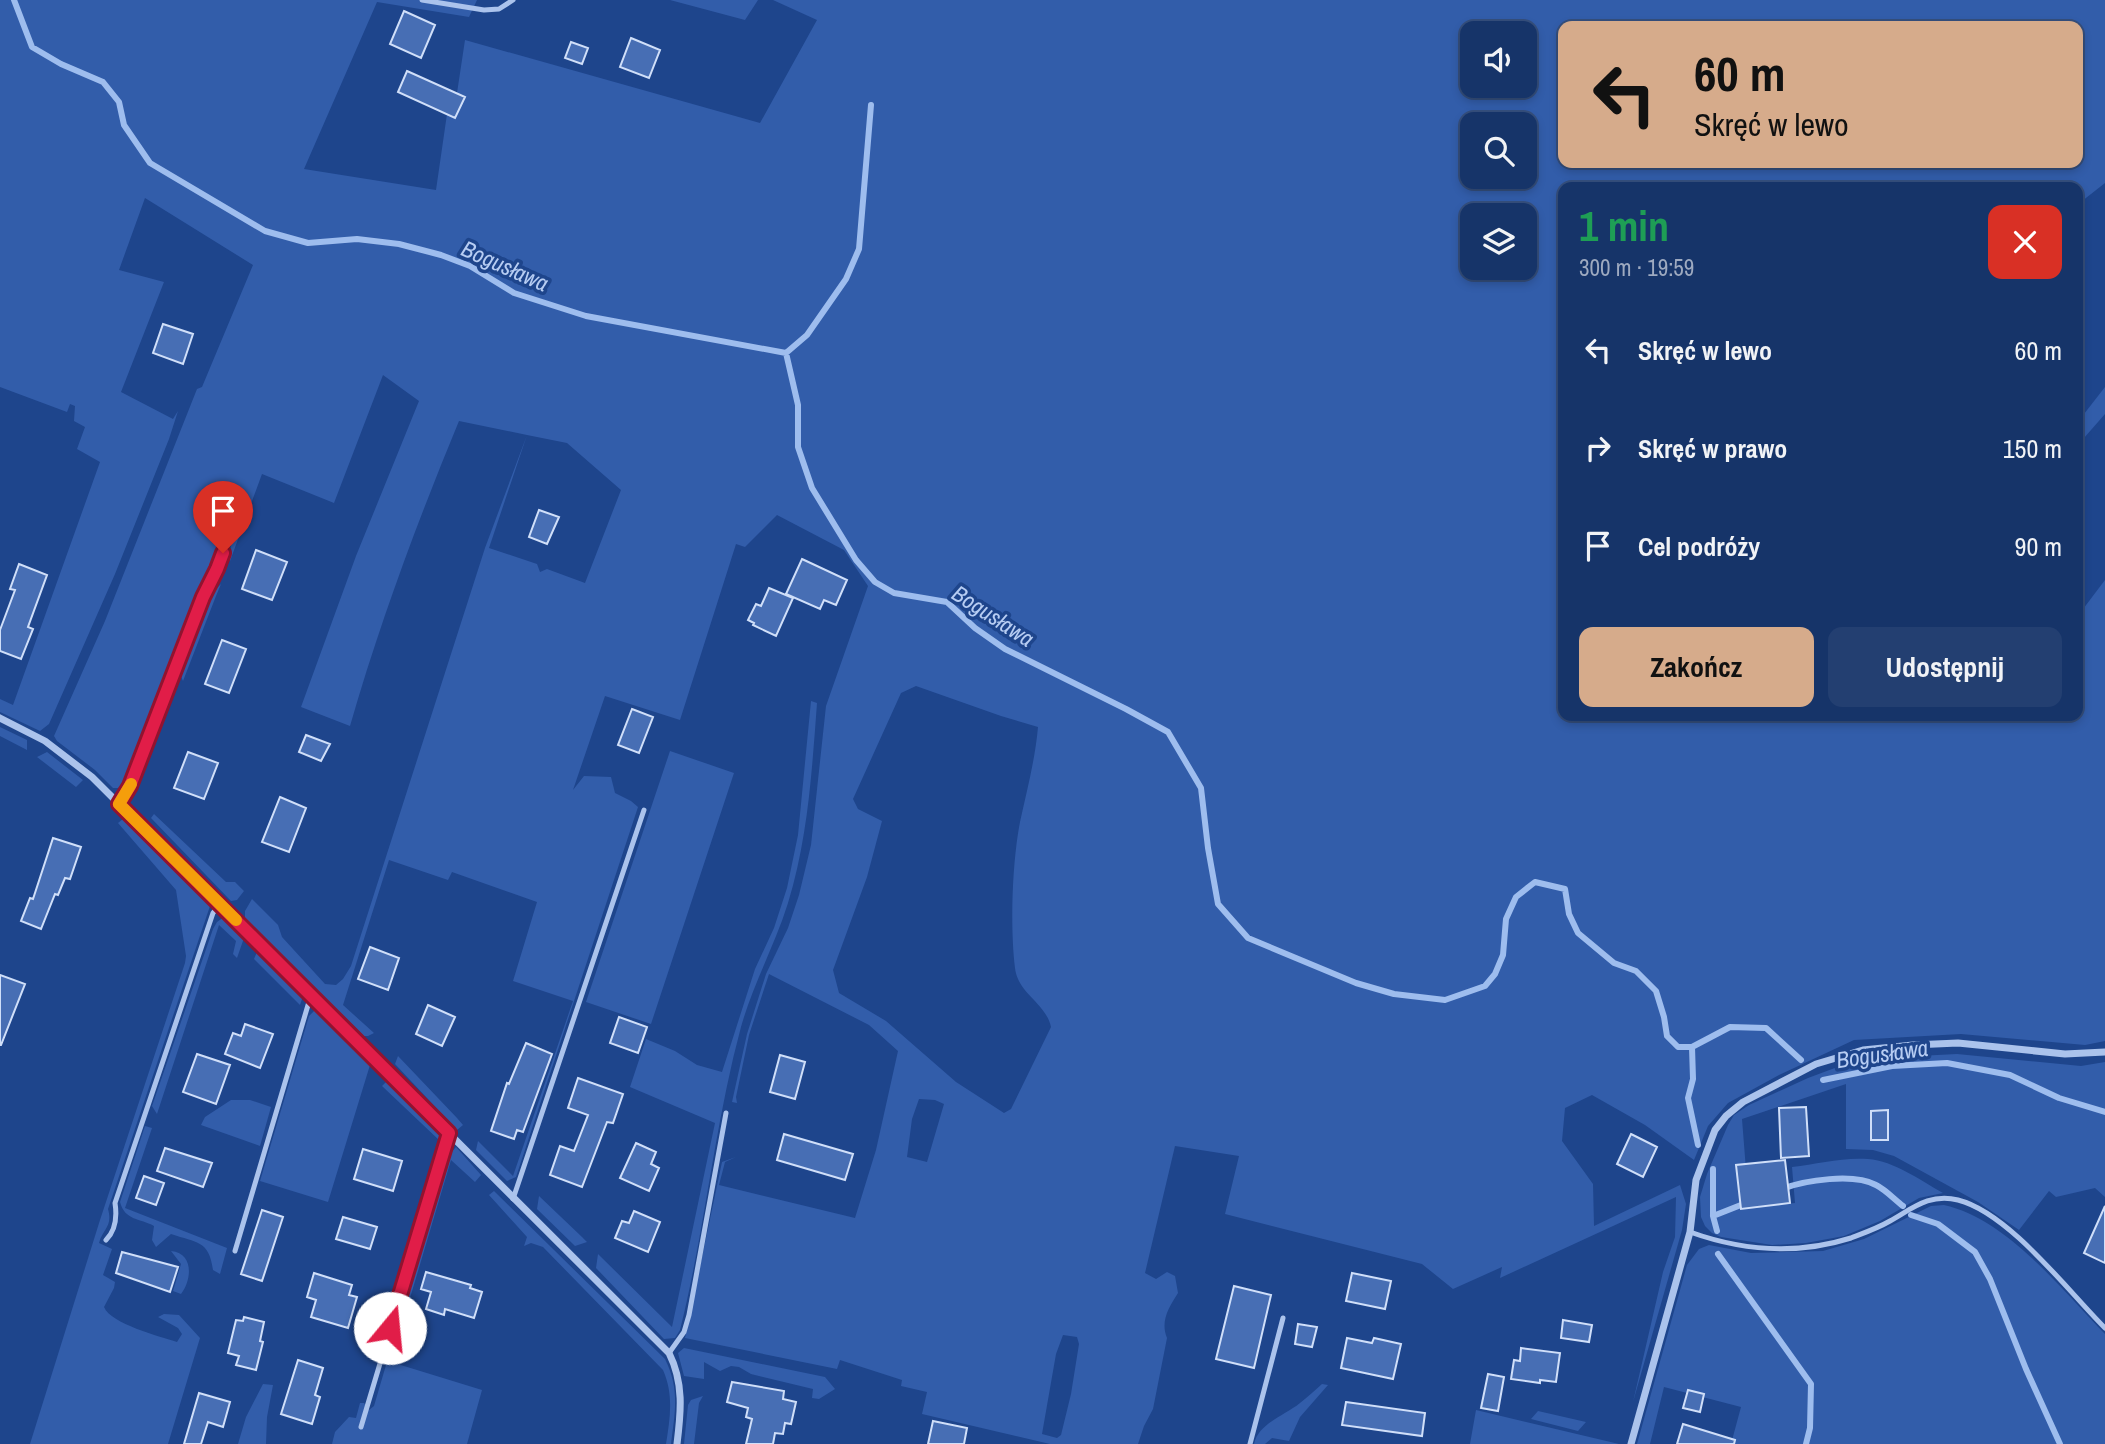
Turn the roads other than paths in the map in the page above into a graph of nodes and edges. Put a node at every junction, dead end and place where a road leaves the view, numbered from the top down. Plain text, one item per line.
1 (422, 0) edge
2 (513, 0) edge
3 (228, 537) dead end
4 (0, 718) edge
5 (119, 804) junction
6 (644, 810) dead end
7 (220, 904) junction
8 (311, 995) junction
9 (2105, 1052) edge
10 (726, 1113) dead end
11 (449, 1133) junction
12 (513, 1199) junction
13 (1690, 1232) junction
14 (106, 1240) dead end
15 (235, 1251) dead end
16 (1283, 1318) dead end
17 (2105, 1328) edge
18 (669, 1353) junction
19 (361, 1427) dead end
20 (677, 1444) edge
21 (1250, 1444) edge
22 (1631, 1444) edge

1 - 2 lane
3 - 5 lane
4 - 5 street
5 - 7 street
6 - 12 lane
7 - 8 street
7 - 14 lane
8 - 11 street
8 - 15 lane
9 - 13 street
10 - 18 lane
11 - 12 street
11 - 19 lane
12 - 18 street
13 - 17 lane
13 - 22 street
16 - 21 lane
18 - 20 street

